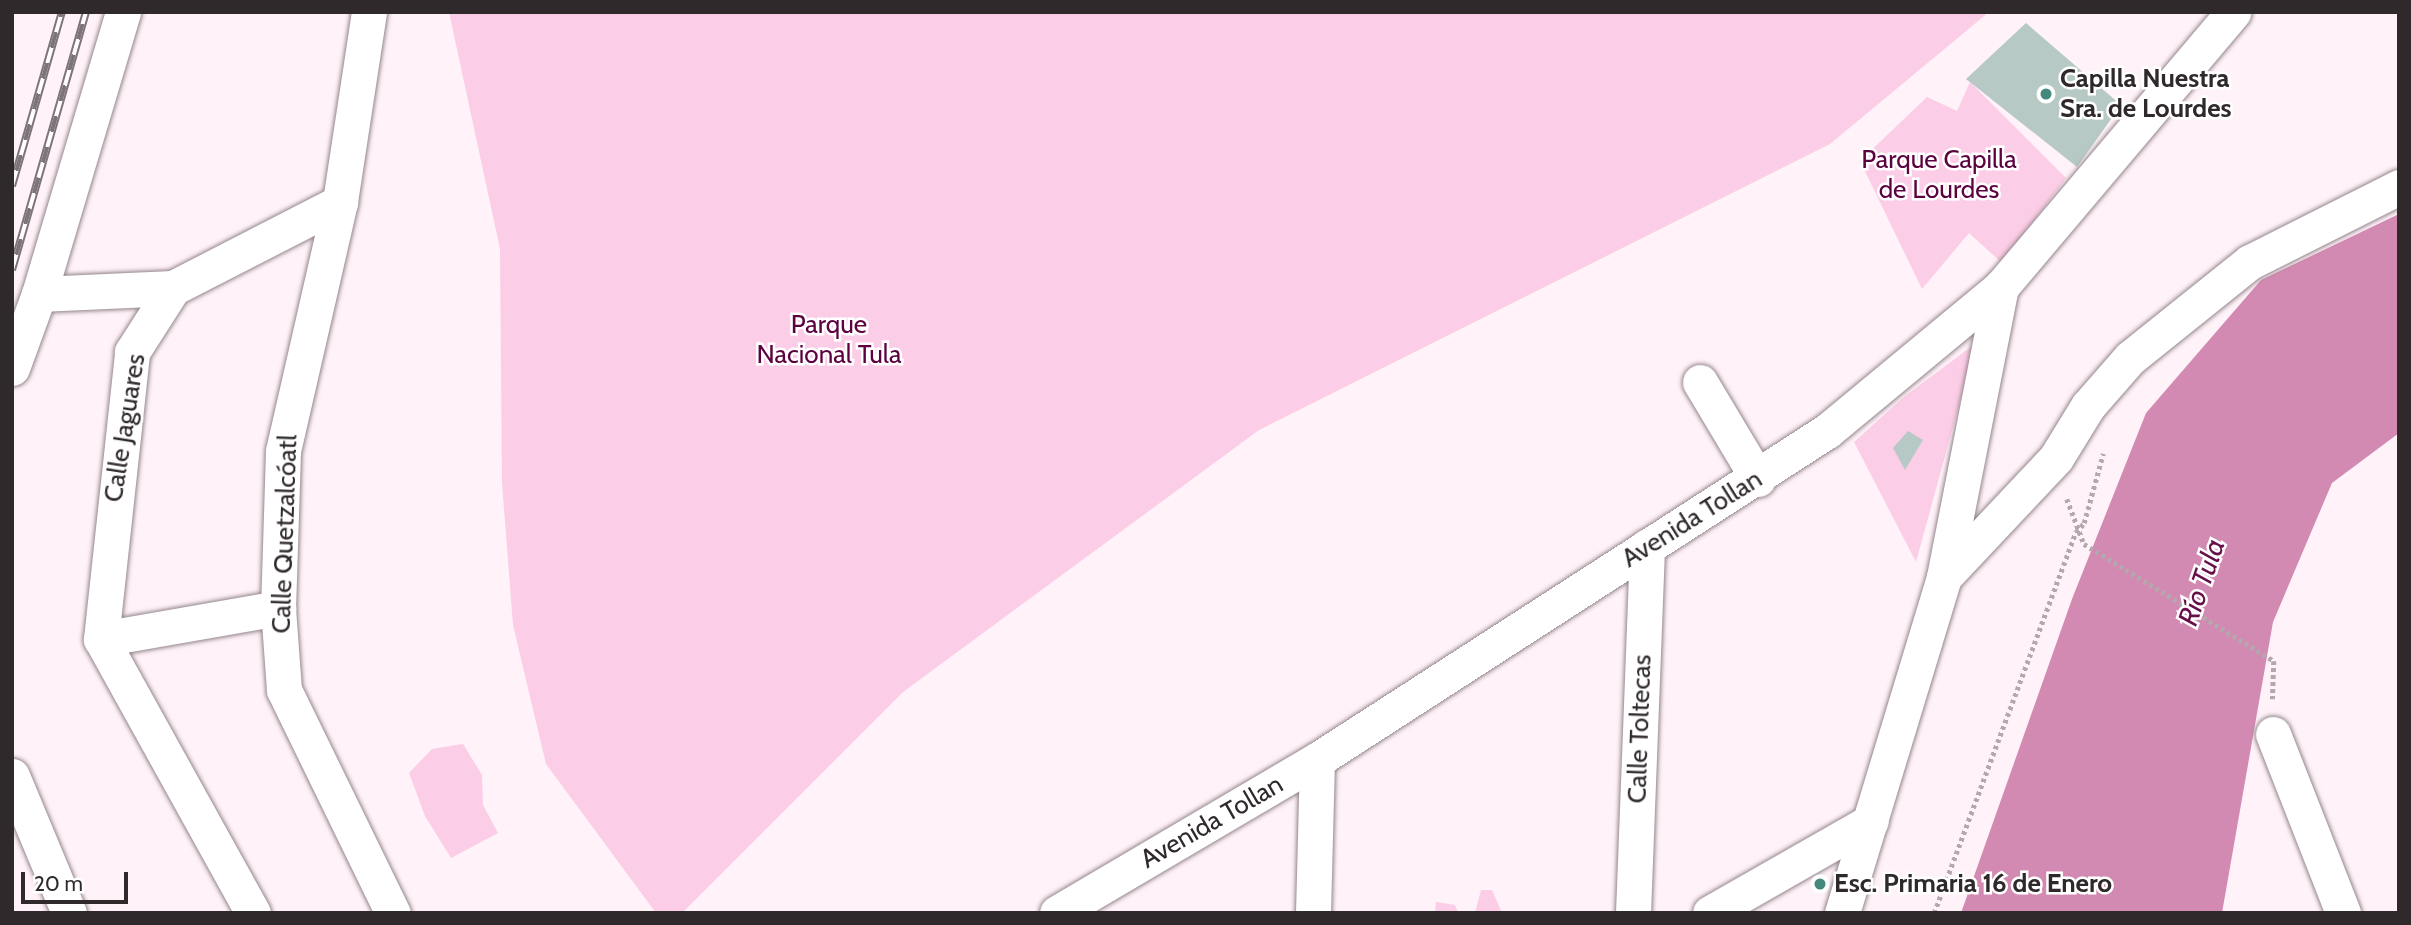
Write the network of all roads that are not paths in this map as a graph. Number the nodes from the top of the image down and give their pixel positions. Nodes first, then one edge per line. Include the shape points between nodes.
1 (122, 12) edge
2 (369, 12) edge
3 (2233, 12) edge
4 (2399, 187) edge
5 (340, 202) junction
6 (2001, 287) junction
7 (173, 288) junction
8 (39, 294) junction
9 (12, 368) edge
10 (1700, 382) dead end
11 (1758, 480) junction
12 (1647, 546) junction
13 (1944, 578) junction
14 (278, 608) junction
15 (100, 639) junction
16 (2273, 734) dead end
17 (1317, 761) junction
18 (12, 776) edge
19 (1871, 821) junction
20 (69, 913) edge
21 (253, 913) edge
22 (393, 913) edge
23 (1057, 913) edge
24 (1313, 913) edge
25 (1633, 913) edge
26 (1710, 913) edge
27 (1842, 913) edge
28 (2343, 913) edge

1 - 8 street
2 - 5 street, Calle Quetzalcóatl
3 - 6 street, Avenida Tollan
4 - 13 street via 2250,262 2130,358 2088,406 2056,458
5 - 7 street
5 - 14 street, Calle Quetzalcóatl via 283,451
6 - 11 street, Avenida Tollan via 1827,431
6 - 13 street
7 - 8 street
7 - 15 street, Calle Jaguares via 132,352
8 - 9 street
10 - 11 street
11 - 12 street, Avenida Tollan
12 - 17 street, Avenida Tollan
12 - 25 street, Calle Toltecas
13 - 19 street
14 - 15 street
14 - 22 street, Calle Quetzalcóatl via 284,690
15 - 21 street
16 - 28 street
17 - 23 street, Avenida Tollan
17 - 24 street
18 - 20 street
19 - 26 street
19 - 27 street

